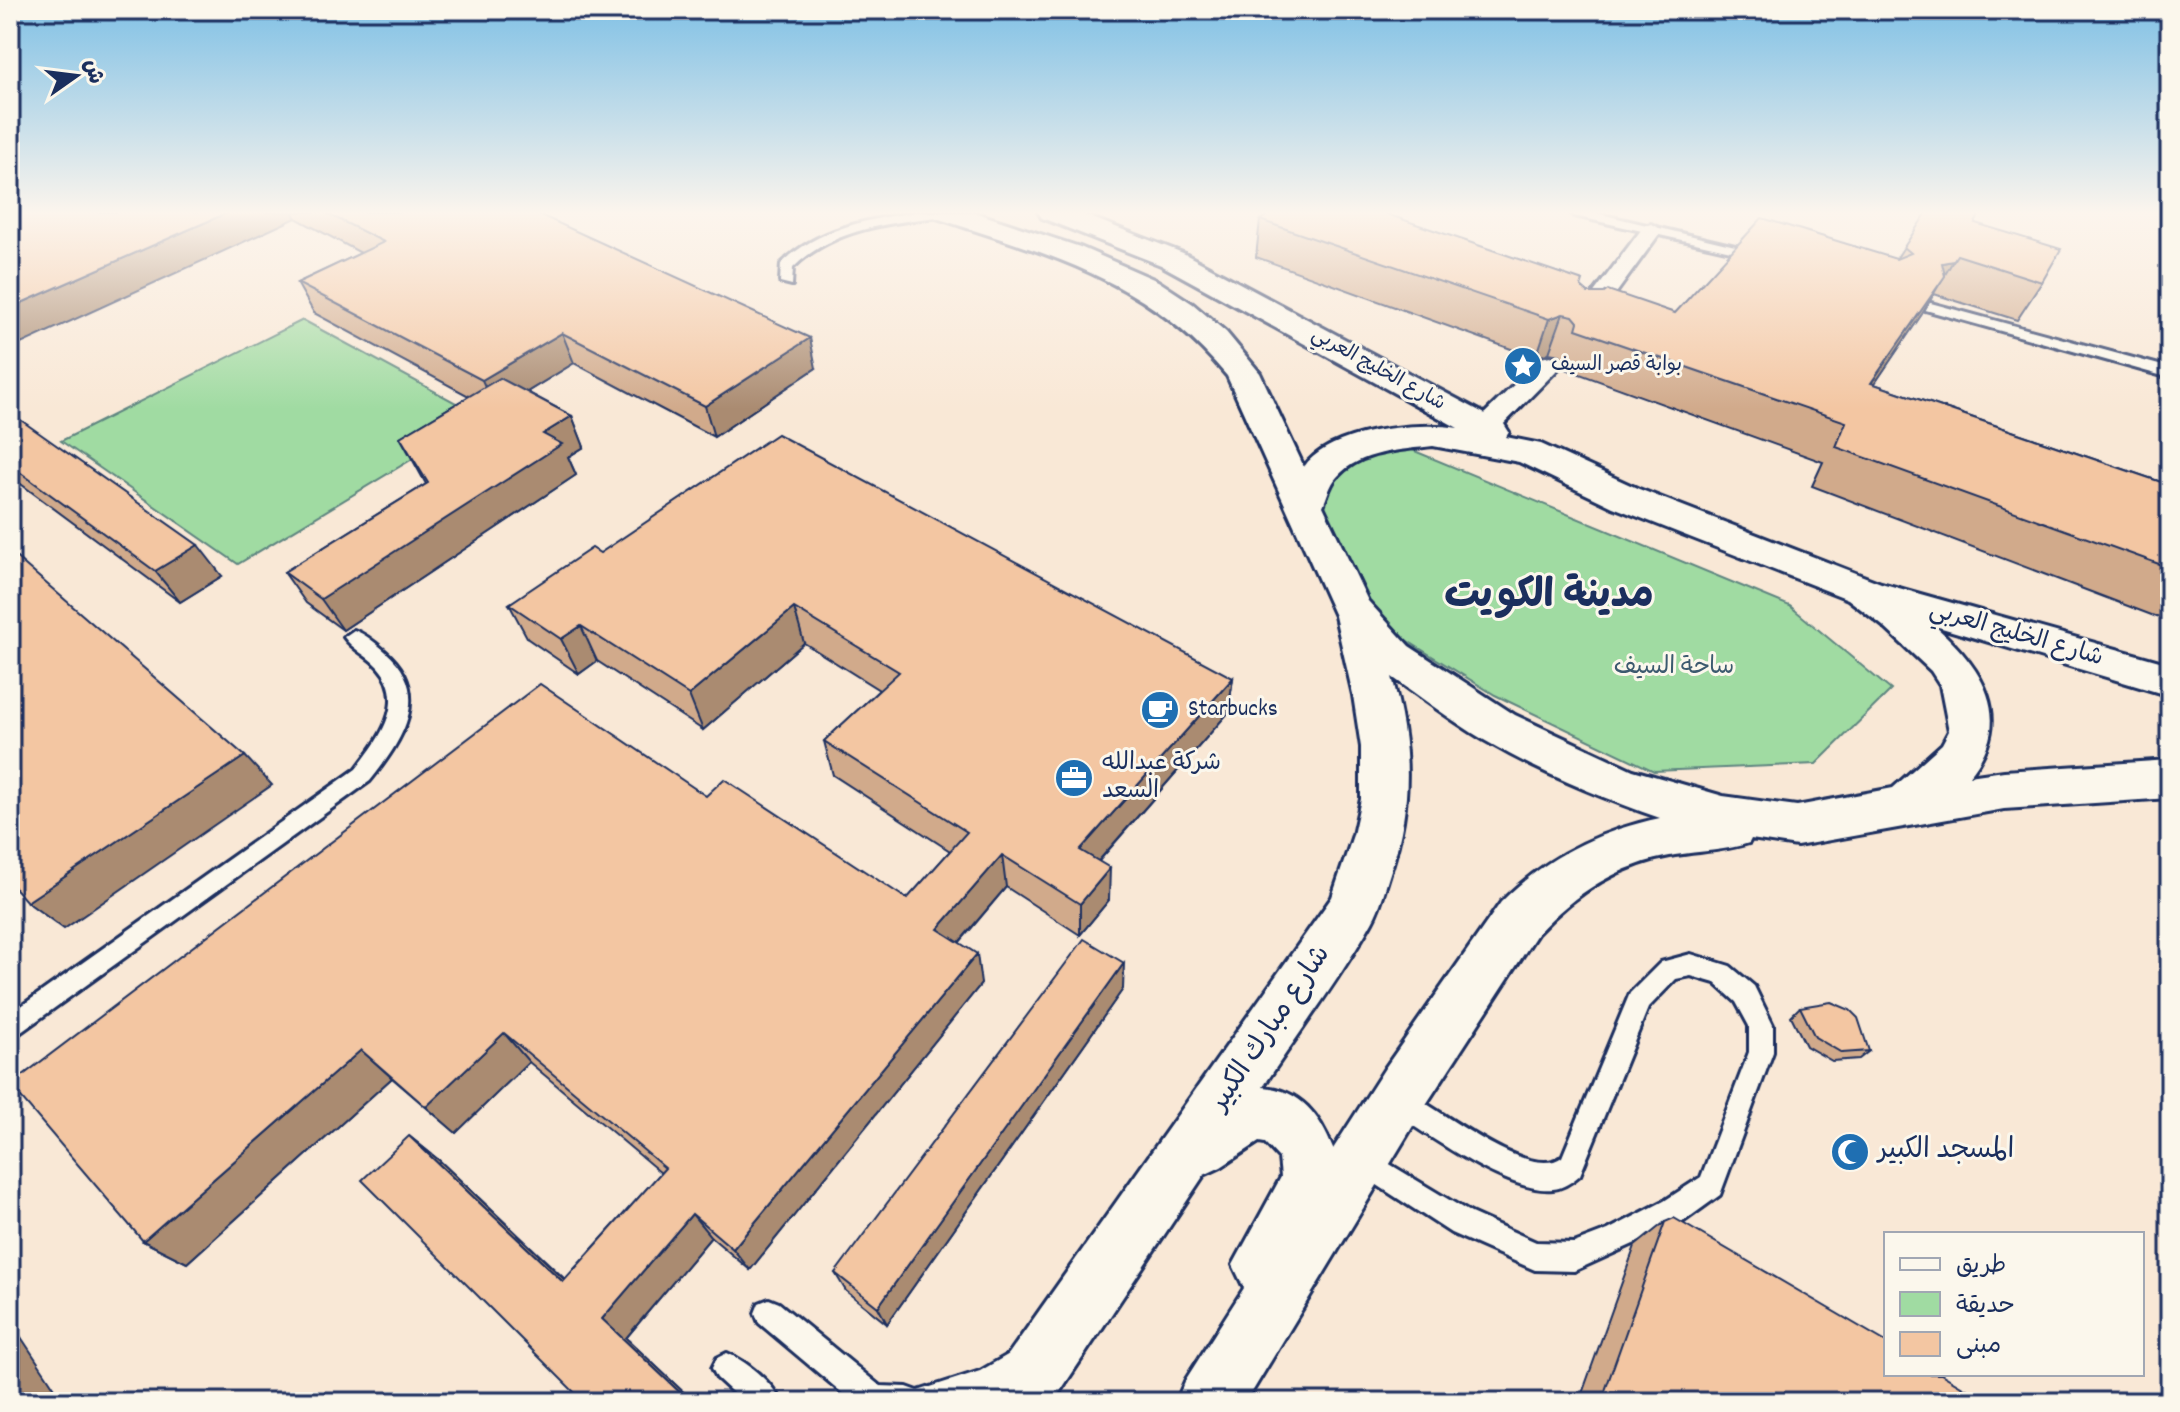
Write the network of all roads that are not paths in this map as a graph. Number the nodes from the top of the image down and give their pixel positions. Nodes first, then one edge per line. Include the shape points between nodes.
1 (787, 278) edge
2 (1133, 278) edge
3 (1207, 278) edge
4 (1616, 278) edge
5 (787, 282) dead end
6 (1927, 306) edge
7 (1582, 324) edge
8 (1550, 363) dead end
9 (2170, 373) edge
10 (1484, 429) junction
11 (1528, 452) junction
12 (1304, 505) junction
13 (1862, 589) junction
14 (1351, 609) junction
15 (354, 637) dead end
16 (2170, 680) edge
17 (2170, 779) edge
18 (1906, 805) junction
19 (1797, 826) junction
20 (10, 1028) edge
21 (1397, 1100) junction
22 (1361, 1160) junction
23 (1180, 1164) junction
24 (769, 1313) dead end
25 (1064, 1332) junction
26 (727, 1368) dead end
27 (766, 1402) edge
28 (907, 1402) edge
29 (928, 1402) edge
30 (1014, 1402) edge
31 (1203, 1402) edge
32 (1209, 1402) edge

1 - 5 lane
2 - 12 main road via 1193,317 1223,346 1243,373
3 - 10 main road, شارع الخليج العربي
4 - 7 street
6 - 9 lane
8 - 10 street
10 - 11 main road, شارع الخليج العربي
11 - 12 main road via 1433,435 1378,441 1321,470
11 - 13 main road via 1626,498
12 - 14 main road
13 - 16 main road, شارع الخليج العربي
13 - 18 main road via 1946,660 1961,682 1969,711 1971,731 1958,757
14 - 19 main road via 1394,657 1499,727 1551,754 1670,802
14 - 23 main road, شارع مبارك الكبير via 1379,707 1381,822 1354,907
15 - 20 lane via 391,668 402,701 394,736 363,775
17 - 18 main road via 2004,790
18 - 19 main road
19 - 21 main road via 1691,830 1638,842 1590,861 1539,893
21 - 22 main road
21 - 22 lane via 1501,1163 1527,1174 1556,1176 1571,1166 1639,1001 1669,970 1691,965 1722,974 1745,994 1761,1025 1761,1052 1711,1186 1674,1211 1574,1257 1535,1256 1505,1244 1461,1223
22 - 32 main road
23 - 25 main road, شارع مبارك الكبير
23 - 31 main road via 1235,1121 1262,1112 1287,1122 1304,1144 1310,1179 1241,1307
24 - 28 lane via 875,1401
25 - 29 lane via 987,1384
25 - 30 main road, شارع مبارك الكبير
26 - 27 lane

